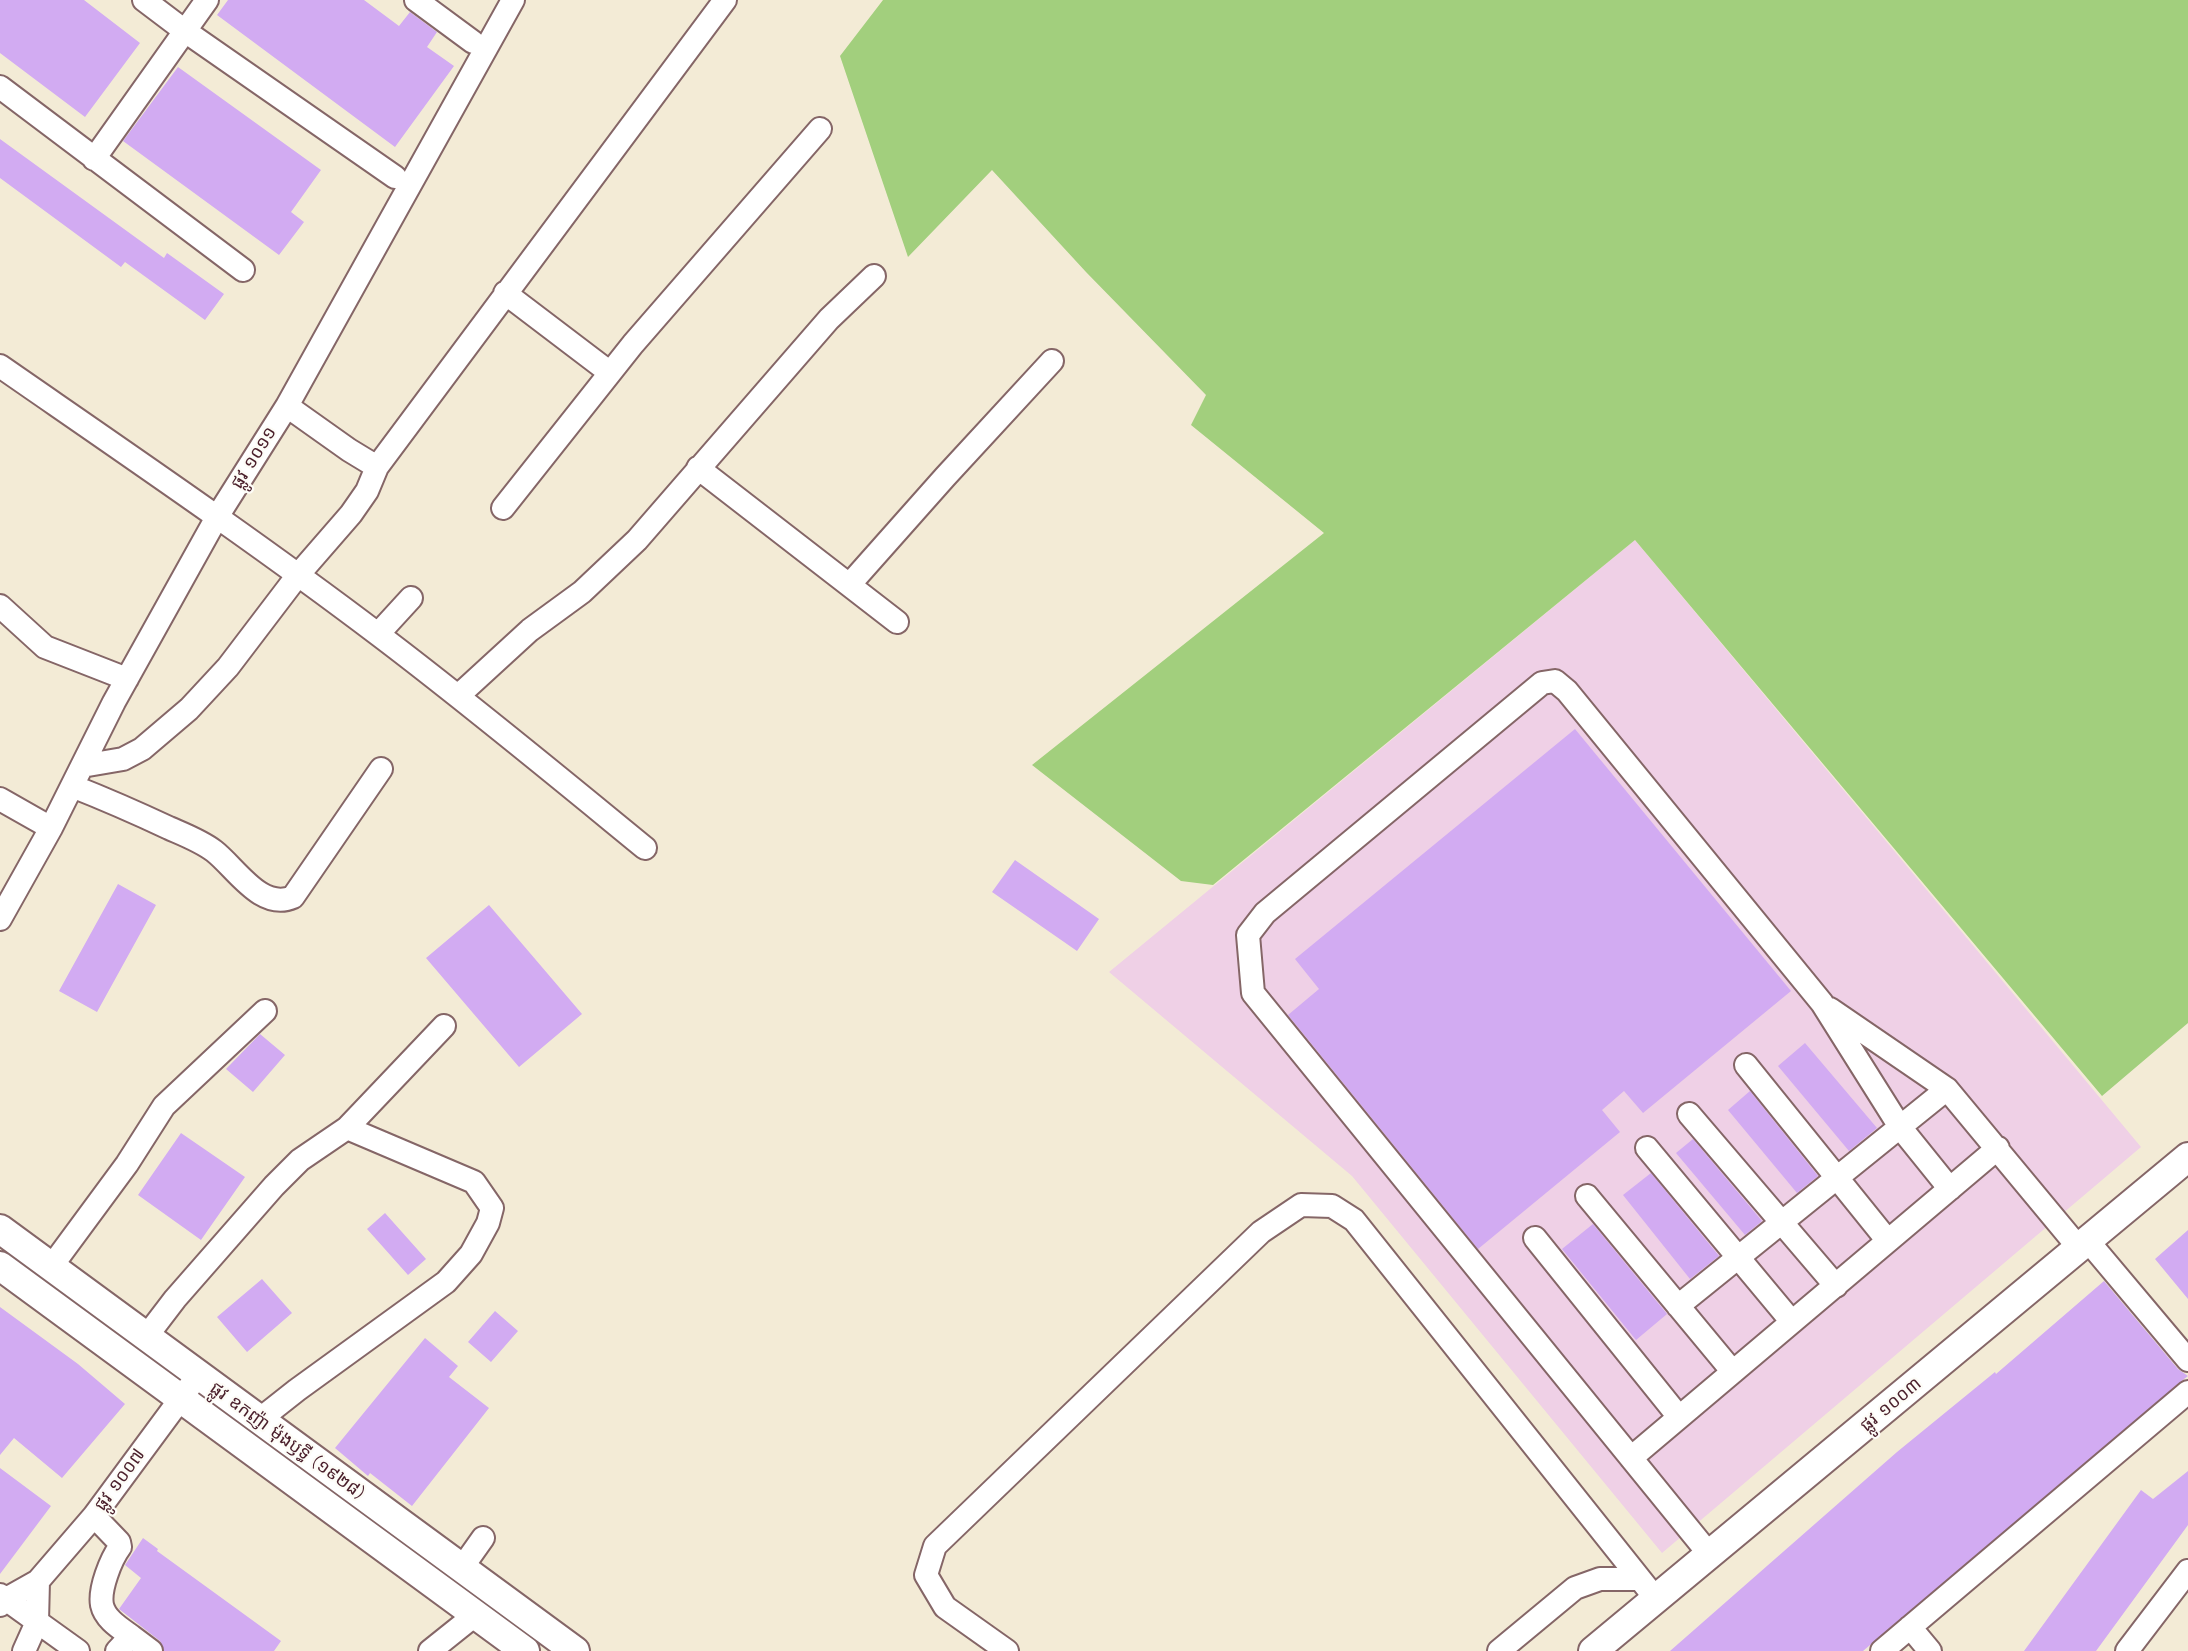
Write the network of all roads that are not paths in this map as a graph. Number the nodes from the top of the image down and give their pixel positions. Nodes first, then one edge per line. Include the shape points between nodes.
1 (144, 0) edge
2 (207, 0) edge
3 (416, 0) edge
4 (513, 0) edge
5 (725, 0) edge
6 (185, 31) junction
7 (473, 42) dead end
8 (0, 87) edge
9 (820, 129) dead end
10 (94, 159) junction
11 (395, 177) dead end
12 (243, 270) dead end
13 (874, 276) dead end
14 (505, 293) junction
15 (1052, 361) dead end
16 (0, 366) edge
17 (609, 372) junction
18 (287, 406) junction
19 (377, 467) junction
20 (698, 468) junction
21 (503, 508) dead end
22 (217, 517) junction
23 (298, 575) junction
24 (850, 584) junction
25 (411, 598) dead end
26 (0, 606) edge
27 (897, 622) dead end
28 (378, 634) junction
29 (126, 679) junction
30 (458, 696) junction
31 (82, 766) junction
32 (381, 769) dead end
33 (72, 786) junction
34 (0, 799) edge
35 (51, 828) junction
36 (645, 848) dead end
37 (0, 920) edge
38 (1822, 1003) junction
39 (265, 1011) dead end
40 (444, 1026) dead end
41 (1746, 1065) dead end
42 (1947, 1089) junction
43 (1689, 1114) dead end
44 (1900, 1127) junction
45 (347, 1128) junction
46 (1647, 1148) dead end
47 (1998, 1148) junction
48 (2188, 1157) edge
49 (1837, 1178) junction
50 (1950, 1190) junction
51 (1587, 1196) dead end
52 (1782, 1223) junction
53 (0, 1229) edge
54 (1535, 1238) dead end
55 (1888, 1241) junction
56 (2084, 1245) junction
57 (1738, 1258) junction
58 (0, 1266) edge
59 (51, 1267) junction
60 (1836, 1286) junction
61 (1678, 1306) junction
62 (1792, 1322) junction
63 (146, 1337) junction
64 (2188, 1360) edge
65 (1733, 1372) junction
66 (198, 1375) junction
67 (2188, 1392) edge
68 (180, 1398) junction
69 (1680, 1417) junction
70 (259, 1420) junction
71 (1631, 1458) junction
72 (94, 1516) junction
73 (483, 1538) dead end
74 (1710, 1555) junction
75 (461, 1569) junction
76 (2188, 1571) edge
77 (38, 1581) junction
78 (1647, 1589) junction
79 (2, 1599) edge
80 (475, 1616) junction
81 (37, 1622) junction
82 (1910, 1627) junction
83 (124, 1644) edge
84 (532, 1644) edge
85 (24, 1651) edge
86 (78, 1651) edge
87 (151, 1651) edge
88 (430, 1651) edge
89 (575, 1651) edge
90 (1007, 1651) edge
91 (1499, 1651) edge
92 (1593, 1651) edge
93 (1882, 1651) edge
94 (1930, 1651) edge
95 (2127, 1651) edge

1 - 6 street
2 - 6 street
3 - 7 street
4 - 18 street, ផ្លូវ ១០១១
5 - 14 street
6 - 10 street
6 - 11 street
8 - 10 street
9 - 17 street
10 - 12 street
13 - 20 street via 829,319
14 - 17 street
14 - 19 street
15 - 24 street
16 - 22 street
17 - 21 street
18 - 19 street
18 - 22 street, ផ្លូវ ១០១១
19 - 23 street via 367,491
20 - 24 street
20 - 30 street via 637,540 582,592 530,630
22 - 23 street
22 - 29 street, ផ្លូវ ១០១១
23 - 28 street
23 - 31 street via 228,667 189,709 133,754
24 - 27 street
25 - 28 street
26 - 29 street via 45,647
28 - 30 street
29 - 31 street, ផ្លូវ ១០១១
30 - 36 street
31 - 33 street, ផ្លូវ ១០១១
32 - 33 street via 292,897 276,900 260,894 214,851 194,839
33 - 35 street, ផ្លូវ ១០១១
34 - 35 street
35 - 37 street, ផ្លូវ ១០១១
38 - 42 street
38 - 44 street
38 - 71 street via 1555,681 1542,683 1311,874 1265,913 1248,935 1252,993
39 - 59 street via 164,1106 127,1164
40 - 45 street
41 - 49 street
42 - 44 street
42 - 47 street
43 - 52 street
44 - 49 street
44 - 50 street
45 - 63 street via 300,1160 175,1299
45 - 70 street via 474,1182 492,1208 488,1223 471,1254 446,1282
46 - 57 street
47 - 50 street
47 - 56 street
48 - 56 main road, ផ្លូវ ១០០៣
49 - 52 street
49 - 55 street
50 - 55 street
51 - 61 street
52 - 57 street
52 - 60 street
53 - 59 main road, ផ្លូវ ឧកញ៉ា ម៉ុងឫទ្ធី (១៩២៨)
54 - 69 street
55 - 60 street
56 - 64 street
56 - 74 main road, ផ្លូវ ១០០៣
57 - 61 street
57 - 62 street
58 - 68 main road, ផ្លូវ ឧកញ៉ា ម៉ុងឫទ្ធី (១៩២៨)
59 - 63 main road, ផ្លូវ ឧកញ៉ា ម៉ុងឫទ្ធី (១៩២៨)
60 - 62 street
61 - 65 street
62 - 65 street
63 - 66 main road, ផ្លូវ ឧកញ៉ា ម៉ុងឫទ្ធី (១៩២៨)
65 - 69 street
66 - 68 street, ផ្លូវ ១០០៧
66 - 70 main road, ផ្លូវ ឧកញ៉ា ម៉ុងឫទ្ធី (១៩២៨)
67 - 82 street
68 - 72 street, ផ្លូវ ១០០៧
68 - 80 main road, ផ្លូវ ឧកញ៉ា ម៉ុងឫទ្ធី (១៩២៨)
69 - 71 street
70 - 75 main road, ផ្លូវ ឧកញ៉ា ម៉ុងឫទ្ធី (១៩២៨)
71 - 74 street
72 - 77 street, ផ្លូវ ១០០៧
72 - 83 street via 119,1542 108,1568 102,1605
73 - 75 street
74 - 78 main road, ផ្លូវ ១០០៣
75 - 84 main road, ផ្លូវ ឧកញ៉ា ម៉ុងឫទ្ធី (១៩២៨)
76 - 95 street
77 - 79 street, ផ្លូវ ១០០៧
77 - 81 street
78 - 90 street via 1354,1220 1332,1206 1301,1205 1261,1232 935,1546 926,1575 945,1607
78 - 91 street via 1600,1579 1575,1588
78 - 92 main road, ផ្លូវ ១០០៣
79 - 81 street
80 - 84 main road, ផ្លូវ ឧកញ៉ា ម៉ុងឫទ្ធី (១៩២៨)
80 - 88 street
81 - 85 street
81 - 86 street
82 - 93 street
82 - 94 street
83 - 87 street
84 - 89 main road, ផ្លូវ ឧកញ៉ា ម៉ុងឫទ្ធី (១៩២៨)

